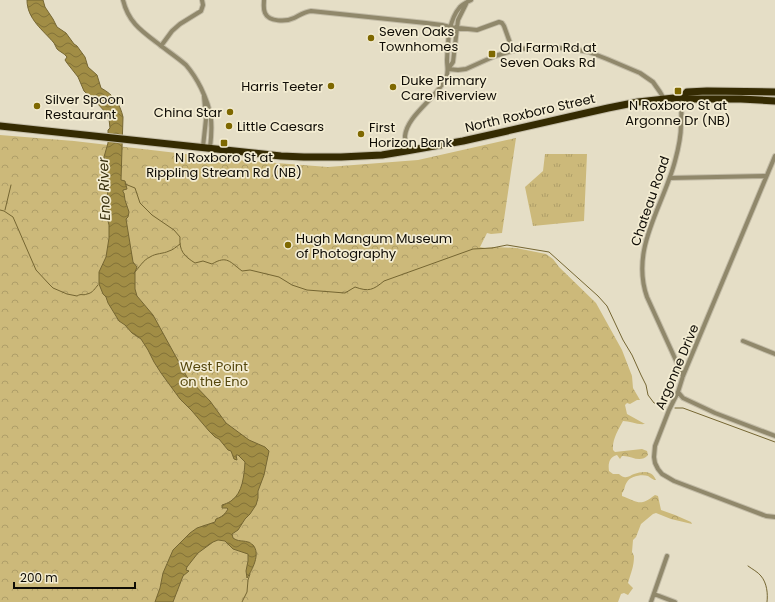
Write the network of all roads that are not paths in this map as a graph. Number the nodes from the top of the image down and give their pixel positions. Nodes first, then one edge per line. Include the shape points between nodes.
1 (123, 0) edge
2 (202, 0) edge
3 (264, 0) edge
4 (470, 0) edge
5 (466, 4) junction
6 (450, 27) junction
7 (457, 28) junction
8 (161, 46) junction
9 (513, 51) junction
10 (448, 69) junction
11 (204, 93) junction
12 (775, 93) edge
13 (682, 97) junction
14 (664, 99) junction
15 (741, 99) junction
16 (775, 101) edge
17 (0, 126) edge
18 (207, 147) junction
19 (406, 152) junction
20 (775, 156) edge
21 (766, 176) junction
22 (670, 178) junction
23 (743, 342) dead end
24 (775, 354) edge
25 (683, 376) junction
26 (678, 392) junction
27 (775, 436) edge
28 (775, 517) edge
29 (667, 556) dead end
30 (654, 594) junction
31 (651, 602) edge
32 (675, 602) edge

1 - 8 street via 128,16 134,24
2 - 8 street via 201,11 180,24
3 - 6 street via 265,13 274,20 288,20 311,11
4 - 5 street
5 - 6 street via 463,4 455,14
5 - 7 street
6 - 7 street
6 - 10 street
7 - 9 street via 477,30 497,22 502,23
7 - 10 street via 453,62
8 - 11 street via 186,66
9 - 10 street via 466,69
9 - 14 street via 554,47 589,52 647,77 656,85
10 - 19 street via 441,88 409,125 405,135
11 - 18 street
11 - 18 street via 211,119
12 - 13 highway, North Roxboro Street via 708,91 687,92
12 - 15 highway via 773,96 748,96
13 - 14 highway, North Roxboro Street
13 - 15 highway, North Roxboro Street
13 - 22 street, Chateau Road via 680,139
14 - 19 highway, North Roxboro Street via 608,108
15 - 16 highway, North Roxboro Street
17 - 18 highway, North Roxboro Street
18 - 19 highway, North Roxboro Street via 304,157
20 - 21 street, Argonne Drive
21 - 22 street
21 - 25 street, Argonne Drive
22 - 25 street, Chateau Road via 648,234 642,259 642,278 649,303
23 - 24 street
25 - 26 street, Argonne Drive
26 - 27 street via 683,398 715,413
26 - 28 street, Argonne Drive via 655,446 654,457 658,469 674,481 766,516
29 - 30 street
30 - 31 street
30 - 32 street

